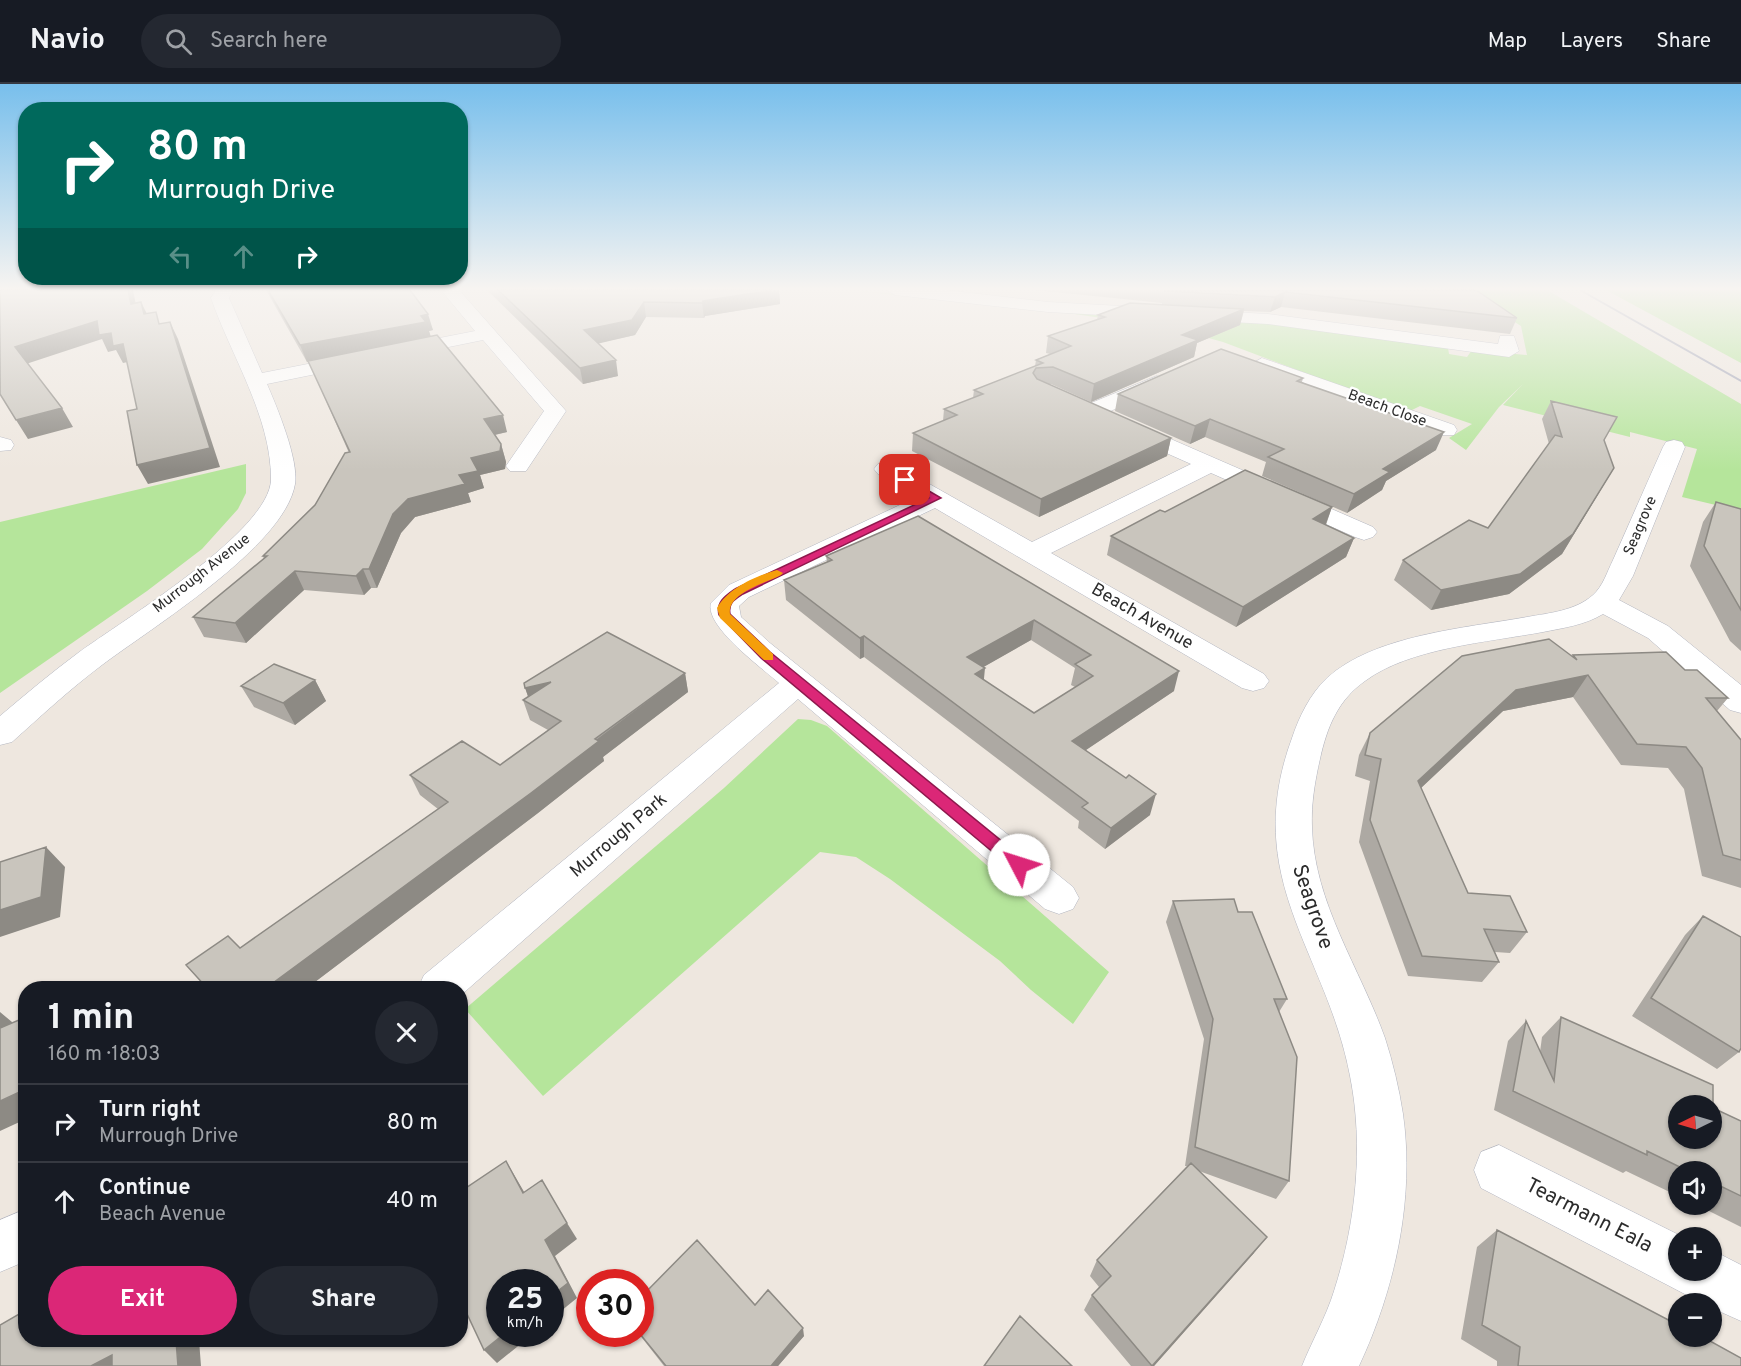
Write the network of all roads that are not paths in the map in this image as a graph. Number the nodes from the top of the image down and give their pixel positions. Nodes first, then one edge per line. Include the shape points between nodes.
1 (241, 350) edge
2 (407, 350) edge
3 (500, 350) edge
4 (1478, 350) edge
5 (1509, 350) edge
6 (1245, 357) edge
7 (1177, 373) edge
8 (256, 380) junction
9 (1446, 430) edge
10 (1674, 447) dead end
11 (1210, 464) junction
12 (518, 466) dead end
13 (886, 469) dead end
14 (936, 498) junction
15 (1364, 532) dead end
16 (1031, 553) junction
17 (1602, 602) junction
18 (1253, 681) dead end
19 (798, 682) junction
20 (1741, 702) edge
21 (0, 735) edge
22 (1059, 898) dead end
23 (447, 981) edge
24 (1499, 1170) dead end
25 (18, 1238) edge
26 (0, 1246) edge
27 (1668, 1257) edge
28 (1716, 1281) edge
29 (1741, 1294) edge
30 (1330, 1366) edge

1 - 8 street, Murrough Avenue
2 - 8 street
3 - 12 street via 555,411
4 - 5 street
6 - 9 street, Beach Close
7 - 11 street via 1081,406
8 - 21 street, Murrough Avenue via 278,447 283,483 278,499 258,530 195,583 90,659
10 - 17 street, Seagrove via 1639,533 1613,588
11 - 15 street
11 - 16 street
13 - 14 street, Beach Avenue
14 - 16 street, Beach Avenue
14 - 19 street via 728,599 723,608 725,615
16 - 18 street, Beach Avenue
17 - 20 street via 1658,632
17 - 30 street, Seagrove via 1562,620 1415,650 1368,664 1337,686 1319,712 1307,745 1294,799 1292,841 1296,868 1362,1038 1373,1073 1381,1138 1368,1264 1350,1326
19 - 22 street
19 - 23 street, Murrough Park
24 - 27 street, Tearmann Eala
25 - 26 street
28 - 29 street

